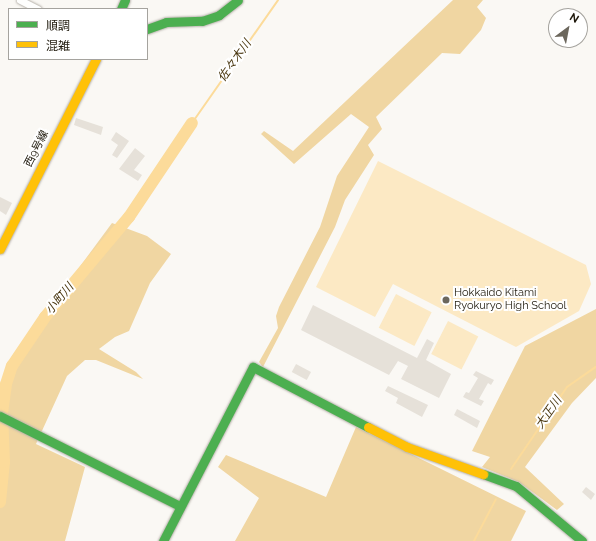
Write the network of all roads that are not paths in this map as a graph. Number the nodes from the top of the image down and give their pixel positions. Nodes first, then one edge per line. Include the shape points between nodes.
1 (20, 0) edge
2 (238, 0) edge
3 (36, 8) edge
4 (148, 29) edge
5 (95, 60) edge
6 (0, 250) edge
7 (0, 416) edge
8 (180, 506) junction
9 (163, 541) edge
10 (582, 541) edge

1 - 3 street
2 - 4 street via 223,13 202,21 166,22
5 - 6 street, 西9号線
7 - 8 street
8 - 9 street
8 - 10 street via 253,367 407,447 516,486

